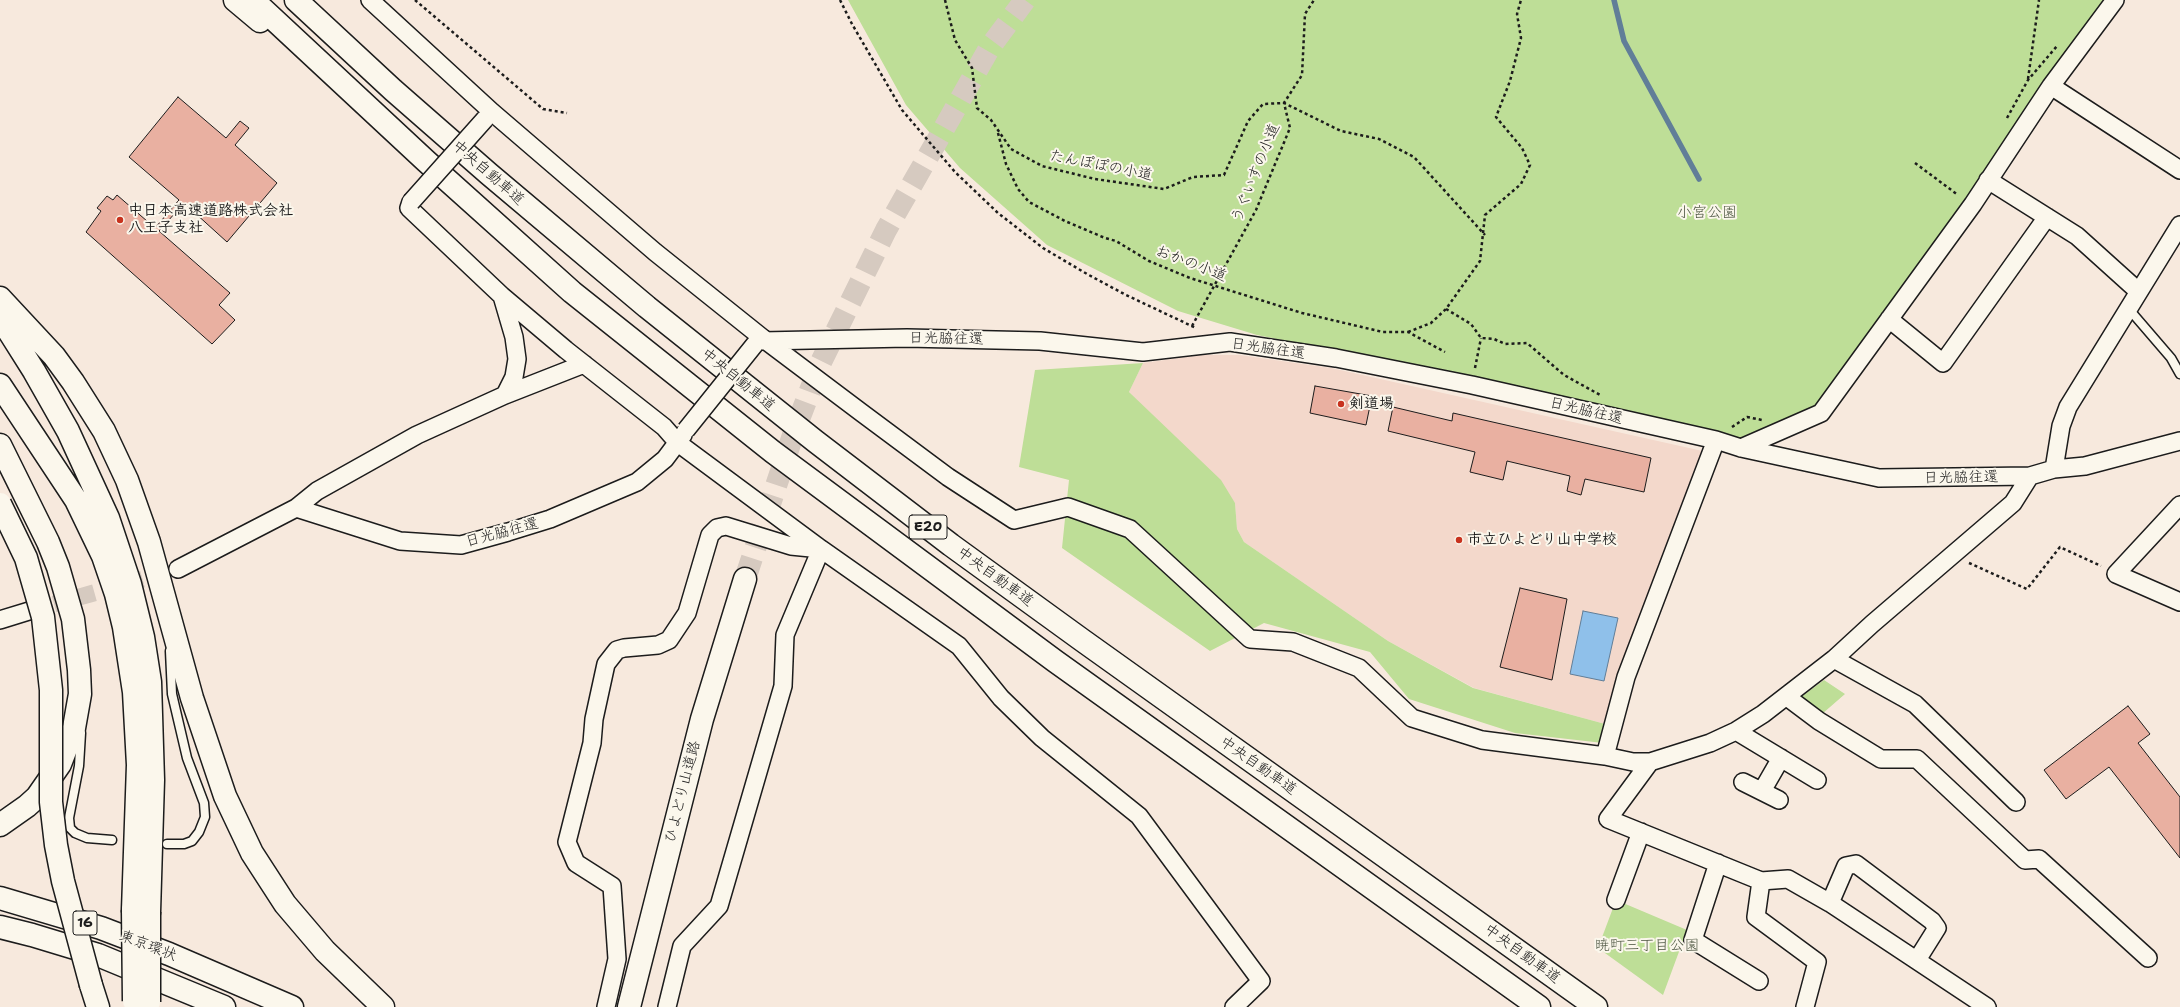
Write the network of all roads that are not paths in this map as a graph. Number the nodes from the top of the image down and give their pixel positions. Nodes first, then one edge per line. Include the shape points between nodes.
1 (235, 0) edge
2 (253, 0) edge
3 (296, 0) edge
4 (370, 0) edge
5 (2115, 0) edge
6 (2051, 86) junction
7 (489, 115) junction
8 (426, 161) junction
9 (2180, 170) edge
10 (1988, 180) junction
11 (2047, 217) junction
12 (2180, 225) edge
13 (2138, 291) junction
14 (502, 296) junction
15 (0, 298) edge
16 (2128, 308) junction
17 (0, 317) edge
18 (1889, 319) junction
19 (760, 342) junction
20 (584, 364) junction
21 (2180, 374) edge
22 (0, 385) edge
23 (505, 395) junction
24 (682, 437) junction
25 (1716, 440) junction
26 (2180, 441) edge
27 (0, 445) edge
28 (1741, 448) junction
29 (0, 461) edge
30 (2054, 469) junction
31 (2030, 476) junction
32 (24, 494) junction
33 (0, 504) edge
34 (2180, 505) edge
35 (296, 508) junction
36 (821, 549) junction
37 (178, 569) tunnel mouth
38 (746, 579) tunnel mouth
39 (2180, 602) edge
40 (167, 606) junction
41 (29, 611) tunnel mouth
42 (0, 620) edge
43 (1834, 659) junction
44 (80, 694) junction
45 (1787, 697) junction
46 (1736, 731) junction
47 (1605, 756) junction
48 (1781, 758) junction
49 (1650, 762) junction
50 (1817, 780) dead end
51 (1743, 782) dead end
52 (1762, 791) junction
53 (1779, 800) dead end
54 (2016, 802) dead end
55 (0, 825) edge
56 (1641, 832) junction
57 (112, 840) dead end
58 (166, 844) dead end
59 (1718, 863) junction
60 (1761, 881) junction
61 (0, 898) edge
62 (1616, 900) dead end
63 (1830, 903) junction
64 (141, 911) junction
65 (0, 927) edge
66 (2148, 958) dead end
67 (1917, 960) junction
68 (1760, 981) dead end
69 (141, 1004) edge
70 (98, 1007) edge
71 (224, 1007) edge
72 (292, 1007) edge
73 (383, 1007) edge
74 (606, 1007) edge
75 (629, 1007) edge
76 (667, 1007) edge
77 (1234, 1007) edge
78 (1539, 1007) edge
79 (1596, 1007) edge
80 (1805, 1007) edge
81 (1987, 1007) edge

1 - 8 main road
2 - 8 main road, 中央自動車道 / E20
3 - 79 main road, 中央自動車道 / E20 via 392,90 489,174 648,308 815,441 1076,636
4 - 7 street
5 - 6 street
6 - 9 street
6 - 10 street
7 - 14 street, bridge via 411,202 409,208
7 - 19 street
8 - 78 main road, 中央自動車道 / E20 via 572,292 779,457 1055,661
10 - 11 street
10 - 18 street
11 - 13 street via 2077,236
11 - 18 street via 1943,363
12 - 13 street
13 - 16 street
14 - 20 street
14 - 23 street via 514,337 517,359 514,377
15 - 40 main road via 54,356 104,431 127,480 149,542
16 - 21 lane via 2171,358
16 - 30 street via 2068,407 2061,426
17 - 64 main road via 68,431 108,518 130,584 143,637 150,682 153,787
18 - 28 street via 1821,413
19 - 24 street, 日光脇往還, bridge
19 - 25 street, 日光脇往還 via 908,338 1040,341 1143,352 1230,342 1336,358 1472,385
19 - 47 street via 948,477 1014,520 1068,507 1130,529 1250,639 1293,642 1358,668 1412,718 1447,730 1482,740
20 - 23 street
20 - 24 street via 664,427
22 - 64 main road via 76,500 116,594 134,692
23 - 35 street via 417,435 317,491
24 - 35 street, 日光脇往還 via 650,473 622,490 550,520 461,545 400,541
24 - 36 street
25 - 28 street, 日光脇往還
25 - 47 street via 1626,677
26 - 30 street, 日光脇往還 via 2085,466
27 - 32 main road
28 - 31 street, 日光脇往還 via 1879,478
29 - 32 main road
30 - 31 street, 日光脇往還
31 - 43 street via 2013,504
32 - 44 main road via 51,548 73,618
33 - 70 main road, bridge via 26,558 43,617 51,690 51,802 56,845 63,881
34 - 39 street via 2116,574
35 - 37 street
36 - 74 street via 791,546 726,526 717,528 710,536 687,613 669,640 658,645 617,650 606,664 594,719 592,743 567,842 576,863 612,886 617,959
36 - 76 street via 785,635 782,686 719,906 682,946
36 - 77 street via 959,646 1001,698 1042,738 1139,816 1261,981
38 - 75 main road, ひよどり山道路 via 702,719
40 - 58 lane via 172,694 187,758 204,803 206,817 192,841 184,844
40 - 73 main road via 192,698 220,781 252,853 285,904 315,939
41 - 42 street
43 - 45 street
43 - 54 street via 1915,704
44 - 55 main road via 74,728 60,764 37,796
44 - 57 lane via 79,766 69,818 70,828 75,834 87,838
45 - 46 street
45 - 66 street via 1881,759 1917,759 2025,860 2039,859
46 - 48 street
46 - 49 street via 1710,743
47 - 49 street via 1633,762
48 - 50 street
48 - 52 street
49 - 56 street via 1608,819
51 - 52 street
52 - 53 street
56 - 59 street
56 - 62 street
59 - 60 street
59 - 68 street via 1693,940
60 - 63 street via 1788,879
60 - 80 street via 1756,917 1817,962
61 - 72 main road, 東京環状 / 16 via 101,928
63 - 67 street
63 - 67 street via 1846,866 1856,864 1932,921 1937,928
64 - 69 main road, bridge
65 - 71 main road, 東京環状 / 16 via 98,955
67 - 81 street

